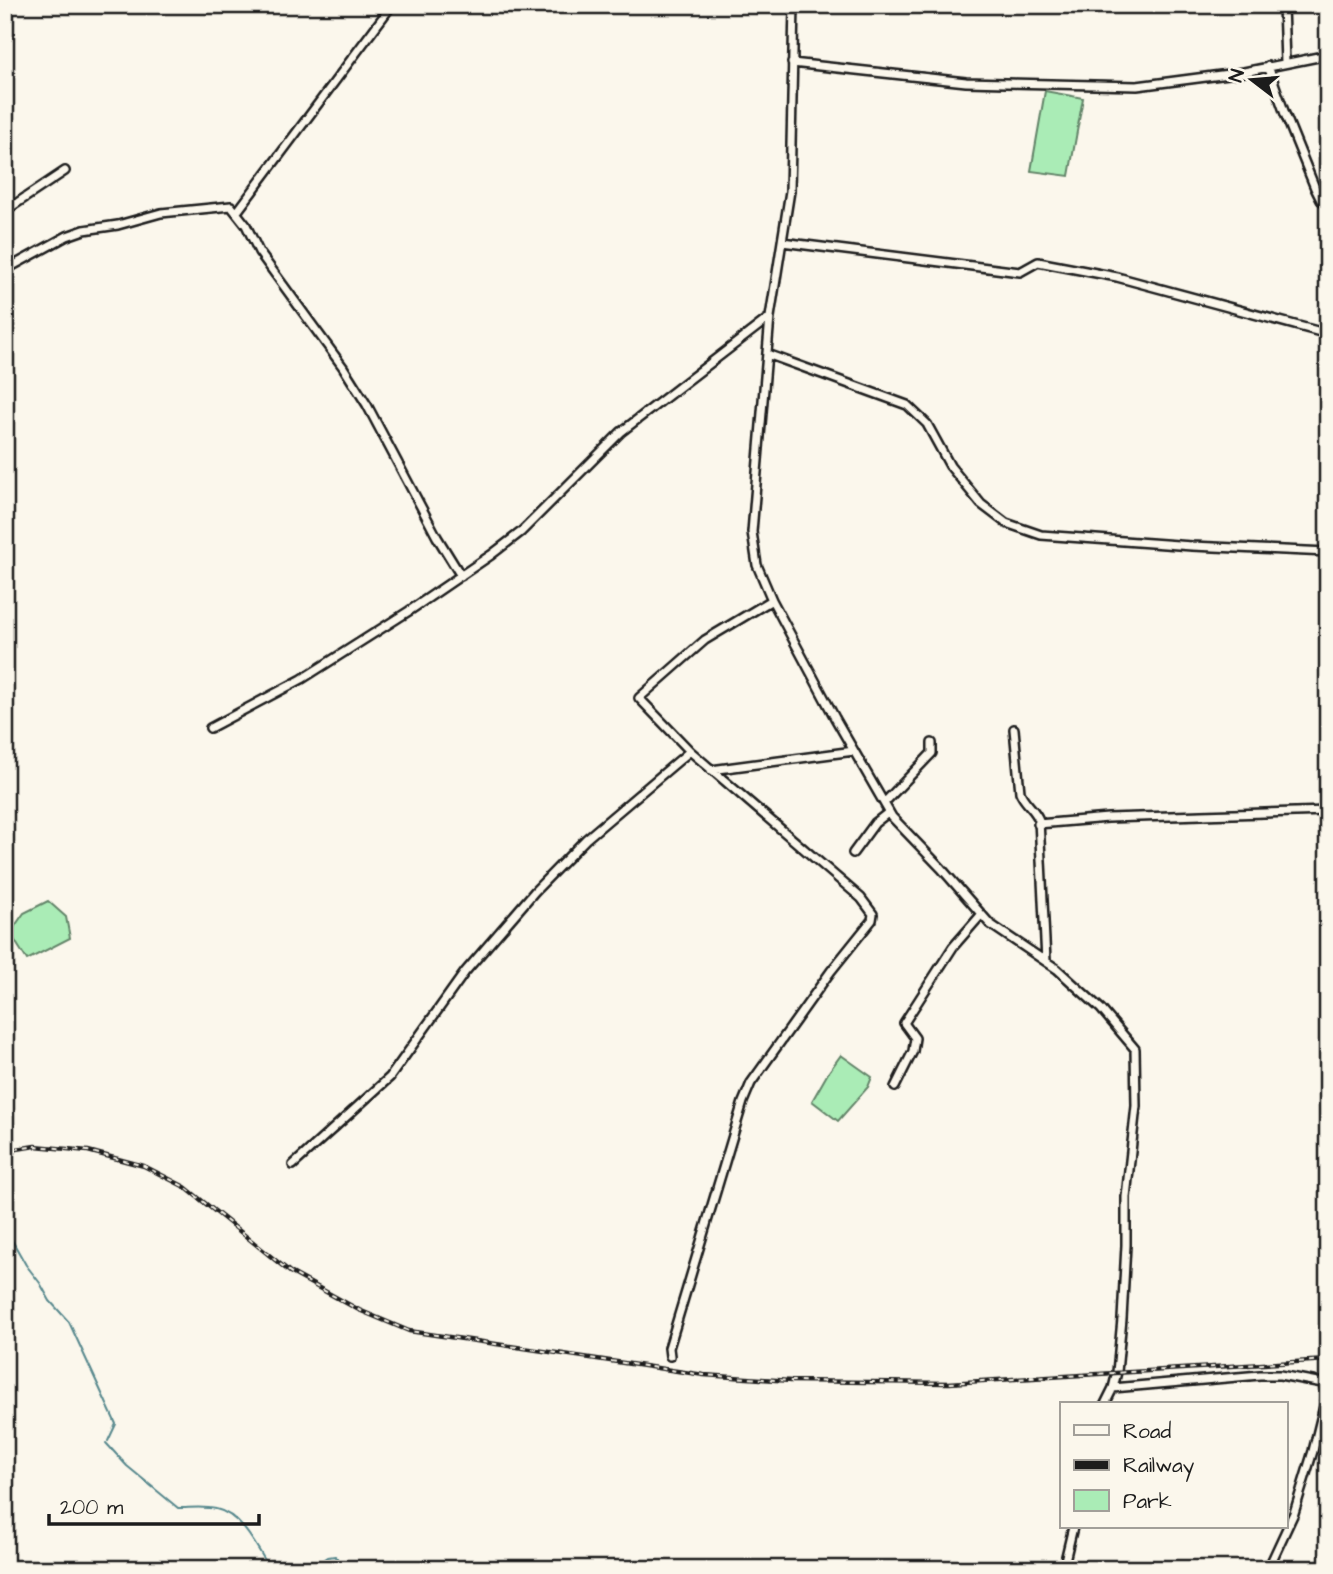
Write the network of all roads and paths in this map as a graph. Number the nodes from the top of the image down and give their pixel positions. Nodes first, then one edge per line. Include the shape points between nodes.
1 (392, 5) edge
2 (794, 5) edge
3 (1283, 5) edge
4 (1328, 55) edge
5 (1285, 62) junction
6 (792, 63) junction
7 (1268, 66) junction
8 (65, 171) dead end
9 (1328, 205) edge
10 (5, 211) edge
11 (237, 212) junction
12 (782, 242) junction
13 (5, 270) edge
14 (770, 317) junction
15 (1328, 334) edge
16 (767, 355) junction
17 (1328, 552) edge
18 (461, 576) junction
19 (772, 600) junction
20 (210, 728) dead end
21 (1014, 729) dead end
22 (932, 743) dead end
23 (690, 751) junction
24 (854, 751) junction
25 (711, 770) junction
26 (884, 803) junction
27 (1328, 811) edge
28 (889, 812) junction
29 (1038, 824) junction
30 (853, 853) dead end
31 (981, 915) junction
32 (1046, 961) junction
33 (895, 1087) dead end
34 (293, 1165) dead end
35 (670, 1356) dead end
36 (1328, 1384) edge
37 (1112, 1388) junction
38 (1328, 1390) edge
39 (1106, 1402) edge
40 (1288, 1526) edge
41 (1073, 1528) edge
42 (1287, 1528) edge
43 (1063, 1569) edge
44 (1268, 1569) edge

1 - 11 street
2 - 6 street
3 - 5 street
4 - 5 street
5 - 7 street
6 - 7 street via 966,82 1137,86
6 - 12 street via 790,191
7 - 9 street via 1315,188
8 - 10 street
11 - 13 street via 227,205 84,230
11 - 18 street via 266,262 367,405
12 - 14 street
12 - 15 street via 1020,272 1038,262 1117,277
14 - 16 street
14 - 18 street via 621,432 521,532
16 - 17 street via 907,405 927,424 950,466 981,504 1006,523 1041,535
16 - 19 street via 752,532 757,565
18 - 20 street via 302,679
19 - 23 street via 705,640 639,698
19 - 24 street
21 - 29 street via 1020,792
22 - 26 street via 932,753
23 - 25 street
23 - 34 street via 586,839 535,891 465,972 390,1077
24 - 25 street
24 - 26 street
25 - 35 street via 861,898 873,914 869,926 751,1083
26 - 28 street
27 - 29 street
28 - 30 street
28 - 31 street
29 - 32 street
31 - 32 street
31 - 33 street via 953,947 904,1023 915,1038
32 - 37 street via 1101,1009 1136,1054 1122,1307
36 - 37 street via 1260,1375
37 - 39 street
38 - 40 street
41 - 43 street
42 - 44 street

